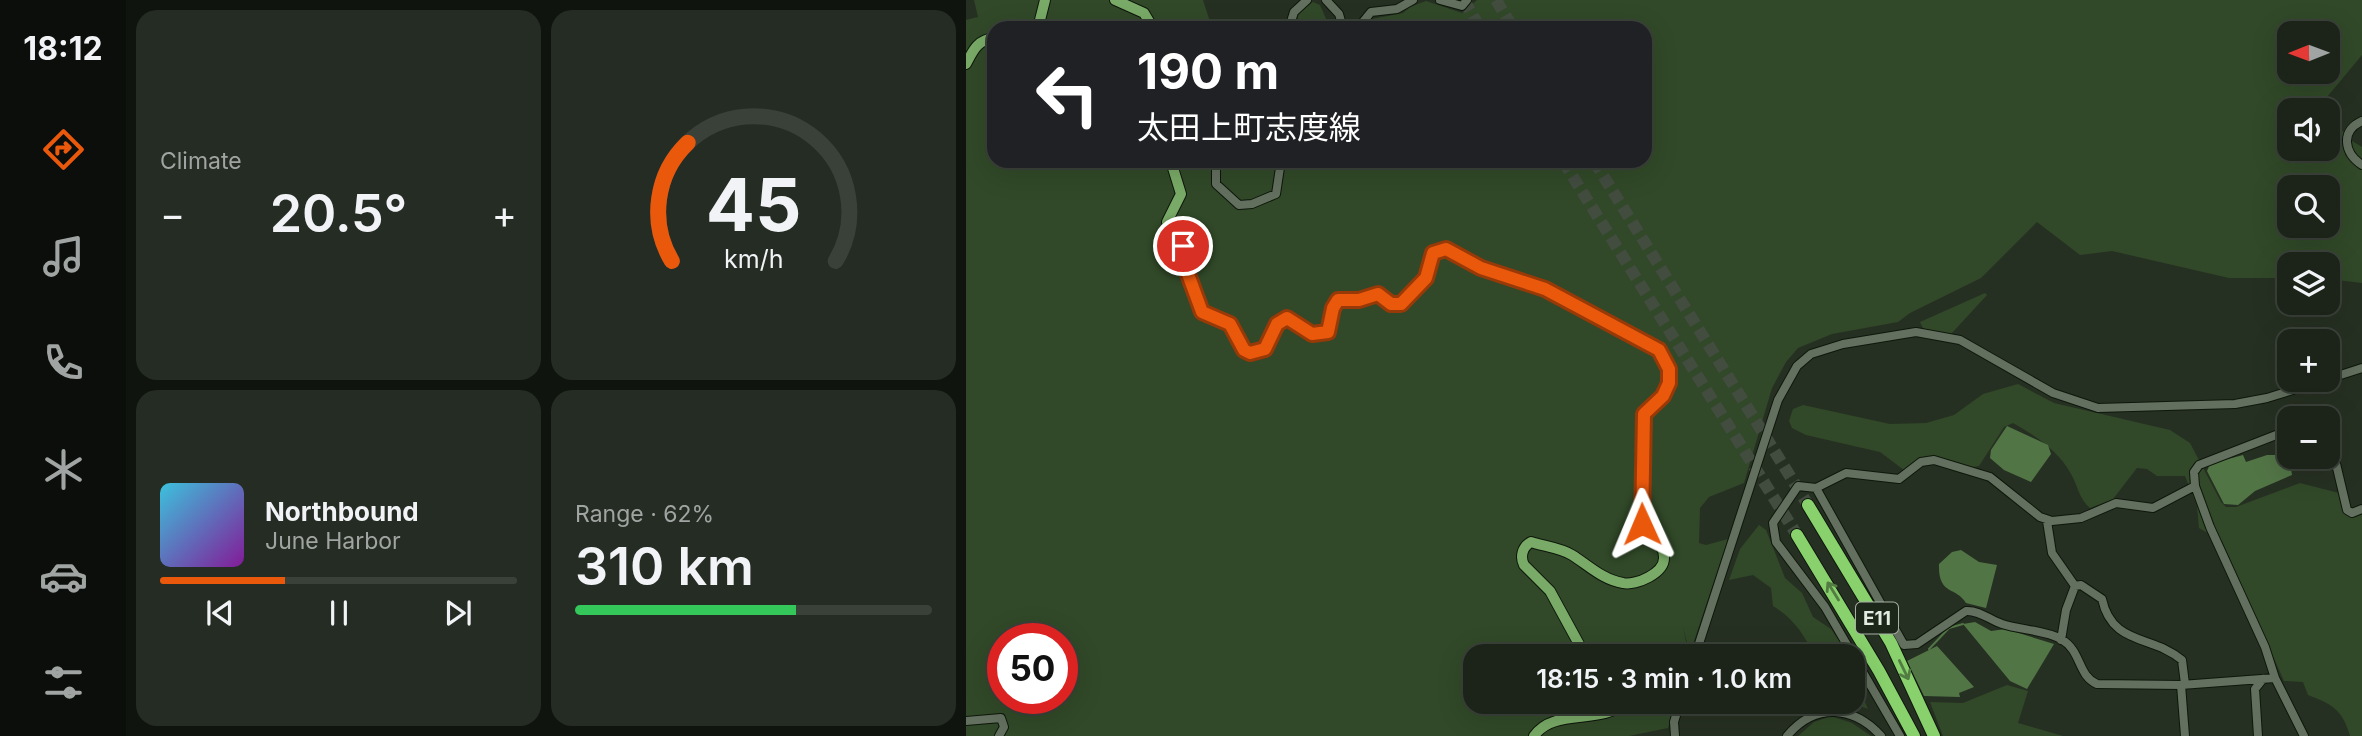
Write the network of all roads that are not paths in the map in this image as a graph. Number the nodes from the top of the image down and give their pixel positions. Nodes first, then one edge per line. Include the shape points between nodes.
1 (1045, 0) edge
2 (1115, 0) edge
3 (1305, 0) edge
4 (1326, 0) edge
5 (1412, 0) edge
6 (1440, 0) edge
7 (1467, 0) edge
8 (1040, 21) edge
9 (1149, 21) edge
10 (1291, 21) edge
11 (1341, 21) edge
12 (1364, 21) edge
13 (987, 40) edge
14 (966, 64) edge
15 (2362, 121) edge
16 (2362, 165) edge
17 (1173, 168) edge
18 (1216, 168) edge
19 (1280, 168) edge
20 (2362, 368) edge
21 (2340, 375) edge
22 (2286, 392) edge
23 (2277, 435) edge
24 (2337, 469) edge
25 (2195, 486) junction
26 (1815, 488) junction
27 (1808, 505) tunnel mouth
28 (2362, 509) edge
29 (2047, 521) junction
30 (1797, 535) tunnel mouth
31 (2075, 586) junction
32 (2061, 639) junction
33 (1579, 644) edge
34 (1699, 644) edge
35 (2275, 678) junction
36 (2263, 679) junction
37 (2183, 685) junction
38 (1600, 714) edge
39 (1676, 714) edge
40 (966, 721) edge
41 (999, 736) edge
42 (1534, 736) edge
43 (1675, 736) edge
44 (1787, 736) edge
45 (1881, 736) edge
46 (1900, 736) edge
47 (1914, 736) edge
48 (1934, 736) edge
49 (2185, 736) edge
50 (2258, 736) edge
51 (2304, 736) edge

1 - 8 main road
2 - 9 main road via 1144,13
3 - 10 street
4 - 11 street
5 - 12 street via 1397,9 1371,12
6 - 7 street via 1462,6
13 - 14 main road via 975,47
15 - 16 street via 2351,128 2346,141 2350,154
17 - 33 main road via 1181,194 1167,222 1183,246 1198,306 1230,324 1250,353 1265,349 1277,324 1287,318 1312,334 1328,332 1338,300 1378,294 1391,304 1401,304 1426,278 1433,253 1446,249 1481,268 1545,289 1659,350 1669,369 1669,383 1644,414 1640,510 1645,530 1662,549 1661,567 1638,582 1625,584 1571,554 1531,542 1523,550 1524,565 1550,591
18 - 19 street via 1216,184 1239,205 1276,194
20 - 21 street
22 - 34 street via 2235,404 2098,408 2053,393 1977,347 1941,334 1903,333 1811,354 1792,373 1778,400
23 - 25 street via 2199,465 2194,472
24 - 28 street via 2347,510
25 - 29 street via 2152,508 2116,503 2081,517
25 - 35 street
26 - 29 street via 1846,474 1899,479 1921,462 1934,460 1990,477
26 - 32 street via 1904,645 1917,644 1966,611
26 - 46 street via 1798,486 1794,490 1773,523 1776,542 1825,607
27 -> 48 highway, E11 via 1891,643
29 - 31 street via 2052,553
47 -> 30 highway, E11
31 - 32 street
31 - 37 street via 2081,585 2102,599 2105,615 2116,628 2182,660
32 - 37 street via 2081,660 2086,680
35 - 36 street
35 - 51 street
36 - 37 street
36 - 50 street via 2255,689
37 - 49 street
38 - 42 main road via 1556,721
39 - 43 street
40 - 41 street via 1001,719 1004,727
44 - 45 street via 1807,719 1830,712 1859,716

